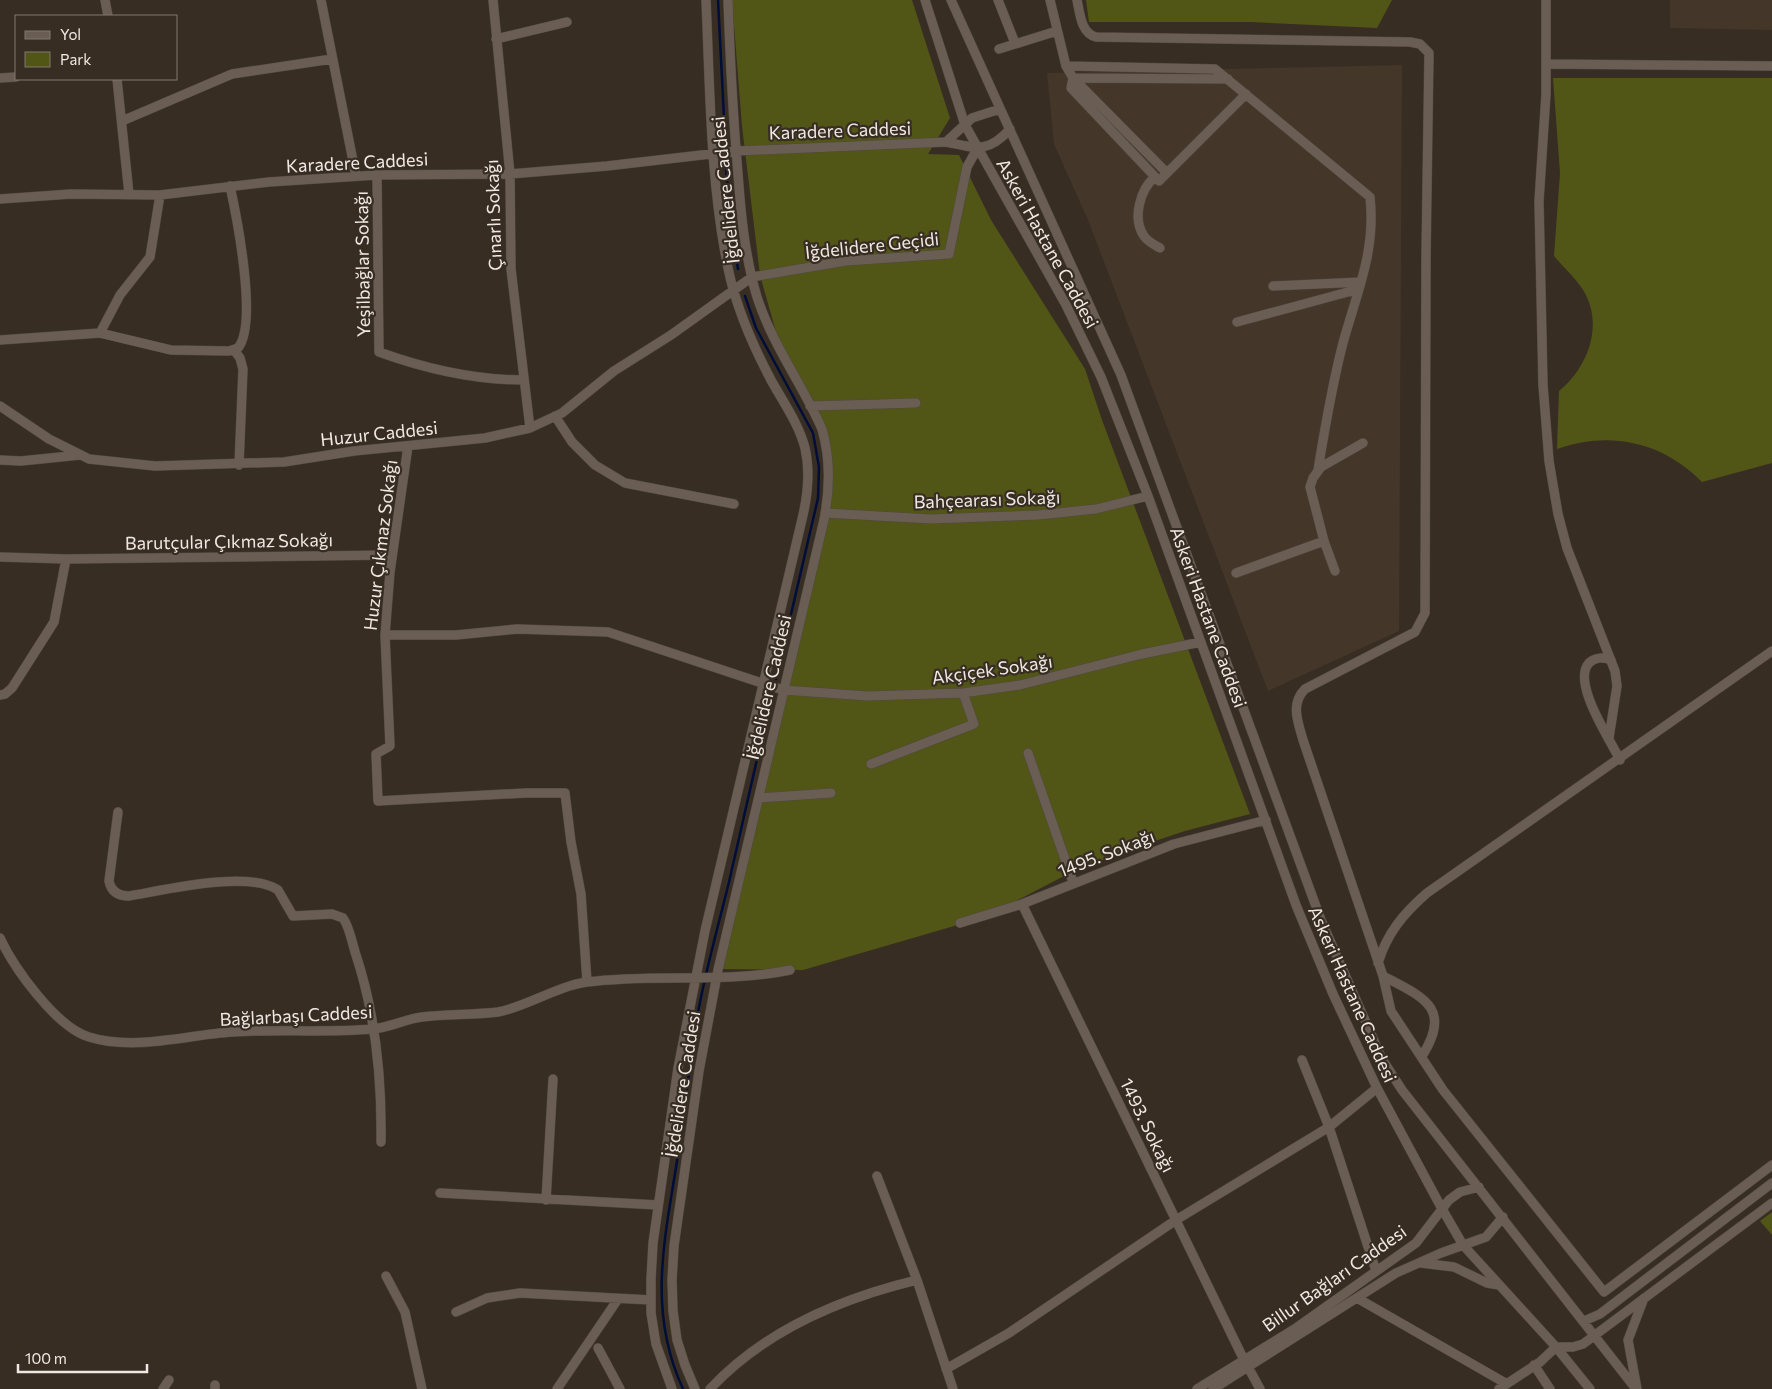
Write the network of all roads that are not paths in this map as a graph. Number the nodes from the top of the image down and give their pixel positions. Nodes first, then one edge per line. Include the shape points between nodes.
1 (105, 0) edge
2 (321, 0) edge
3 (493, 0) edge
4 (706, 0) edge
5 (728, 0) edge
6 (925, 0) edge
7 (951, 0) edge
8 (998, 0) edge
9 (1050, 0) edge
10 (1077, 0) edge
11 (1546, 0) edge
12 (108, 15) edge
13 (567, 22) dead end
14 (1057, 31) junction
15 (496, 38) junction
16 (1015, 43) junction
17 (999, 49) dead end
18 (332, 60) junction
19 (1547, 64) junction
20 (1066, 66) junction
21 (1772, 66) edge
22 (15, 77) edge
23 (0, 78) edge
24 (1073, 78) junction
25 (1228, 79) junction
26 (117, 80) edge
27 (1246, 94) junction
28 (1000, 109) junction
29 (122, 121) junction
30 (965, 125) junction
31 (1010, 130) junction
32 (946, 142) junction
33 (977, 149) junction
34 (736, 151) junction
35 (715, 153) junction
36 (1167, 173) junction
37 (510, 174) junction
38 (377, 175) junction
39 (356, 176) junction
40 (1155, 177) junction
41 (230, 186) junction
42 (129, 194) junction
43 (160, 195) junction
44 (0, 199) edge
45 (1160, 248) dead end
46 (752, 277) junction
47 (1273, 286) dead end
48 (1360, 286) junction
49 (732, 288) junction
50 (1237, 322) dead end
51 (100, 333) junction
52 (0, 340) edge
53 (234, 350) junction
54 (524, 380) junction
55 (916, 403) dead end
56 (0, 406) edge
57 (810, 406) junction
58 (555, 416) junction
59 (530, 428) junction
60 (1363, 443) dead end
61 (408, 446) junction
62 (80, 455) junction
63 (0, 460) edge
64 (239, 465) junction
65 (1318, 470) junction
66 (1148, 496) junction
67 (734, 504) dead end
68 (825, 513) junction
69 (1324, 541) junction
70 (392, 554) junction
71 (0, 557) edge
72 (66, 559) junction
73 (1335, 571) dead end
74 (1236, 573) dead end
75 (385, 635) junction
76 (1201, 642) junction
77 (1772, 651) edge
78 (1611, 660) junction
79 (763, 684) junction
80 (783, 690) junction
81 (963, 693) junction
82 (0, 695) edge
83 (1610, 738) junction
84 (1028, 753) dead end
85 (1620, 760) junction
86 (870, 764) dead end
87 (831, 793) dead end
88 (759, 798) junction
89 (118, 812) dead end
90 (1266, 820) junction
91 (1073, 882) junction
92 (1022, 904) junction
93 (960, 923) dead end
94 (0, 938) edge
95 (1378, 963) junction
96 (790, 970) dead end
97 (1383, 976) junction
98 (695, 977) junction
99 (717, 977) junction
100 (587, 982) junction
101 (375, 1029) junction
102 (1422, 1056) junction
103 (1302, 1060) dead end
104 (553, 1079) dead end
105 (1377, 1088) junction
106 (1329, 1127) junction
107 (381, 1142) dead end
108 (1772, 1165) edge
109 (877, 1176) dead end
110 (1772, 1182) edge
111 (1479, 1187) junction
112 (440, 1193) dead end
113 (546, 1200) junction
114 (1772, 1203) edge
115 (658, 1205) junction
116 (1441, 1208) junction
117 (1503, 1217) junction
118 (1176, 1220) junction
119 (1463, 1245) junction
120 (1421, 1263) junction
121 (1376, 1271) junction
122 (386, 1276) dead end
123 (918, 1280) junction
124 (1499, 1285) junction
125 (1644, 1297) junction
126 (1357, 1298) junction
127 (618, 1299) junction
128 (651, 1300) junction
129 (456, 1312) dead end
130 (1584, 1321) junction
131 (1594, 1333) junction
132 (1556, 1347) junction
133 (598, 1348) dead end
134 (1246, 1364) junction
135 (1534, 1365) junction
136 (946, 1370) junction
137 (168, 1380) dead end
138 (1503, 1386) edge
139 (163, 1389) edge
140 (422, 1389) edge
141 (557, 1389) edge
142 (620, 1389) edge
143 (672, 1389) edge
144 (695, 1389) edge
145 (710, 1389) edge
146 (953, 1389) edge
147 (1197, 1389) edge
148 (1213, 1389) edge
149 (1260, 1389) edge
150 (1550, 1389) edge
151 (1590, 1389) edge
152 (1637, 1389) edge

1 - 12 street
2 - 18 street
3 - 15 street, Çınarlı Sokağı
4 - 35 street, İğdelidere Caddesi
5 - 34 street, İğdelidere Caddesi
6 - 30 street, Askeri Hastane Caddesi
7 - 28 street, Askeri Hastane Caddesi
8 - 16 street
9 - 14 street
10 - 95 street via 1084,28 1096,37 1415,43 1424,47 1430,57 1425,613 1416,632 1308,686 1298,696 1295,706 1303,740
11 - 19 street
13 - 15 street
14 - 16 street
14 - 20 street
15 - 37 street, Çınarlı Sokağı
16 - 17 street
18 - 29 street via 232,74
18 - 39 street
19 - 21 street
19 - 78 street via 1539,201 1548,461 1567,548
20 - 24 street
20 - 25 street via 1216,69
22 - 23 street
24 - 25 street
24 - 36 street
24 - 40 street via 1071,88
25 - 27 street
26 - 29 street
27 - 36 street
27 - 48 street via 1370,197 1371,241
28 - 30 street via 978,115
28 - 31 street, Askeri Hastane Caddesi
29 - 42 street
30 - 32 street
30 - 33 street, Askeri Hastane Caddesi
31 - 33 street via 997,142
31 - 111 street, Askeri Hastane Caddesi via 1136,412 1335,954 1390,1073
32 - 33 street, Karadere Caddesi
32 - 34 street, Karadere Caddesi
33 - 46 street, İğdelidere Geçidi via 967,167 949,254 846,261
33 - 66 street, Askeri Hastane Caddesi via 1078,328
34 - 35 street, Karadere Caddesi
34 - 46 street, İğdelidere Caddesi via 742,225
35 - 37 street, Karadere Caddesi
35 - 49 street, İğdelidere Caddesi via 722,234
36 - 40 street via 1158,181
37 - 38 street, Karadere Caddesi
37 - 54 street, Çınarlı Sokağı via 511,270
38 - 39 street, Karadere Caddesi
38 - 54 street, Yeşilbağlar Sokağı via 379,352 443,372
39 - 41 street, Karadere Caddesi
40 - 45 street via 1143,191 1139,218 1145,238
41 - 43 street, Karadere Caddesi
41 - 53 street via 243,262 246,329 243,341
42 - 43 street, Karadere Caddesi
42 - 44 street, Karadere Caddesi
43 - 51 street via 150,257 120,295
46 - 49 street, Huzur Caddesi
46 - 57 street, İğdelidere Caddesi via 768,326
47 - 48 street
48 - 50 street
48 - 65 street via 1337,370
49 - 58 street, Huzur Caddesi
49 - 79 street, İğdelidere Caddesi via 748,334 802,437 808,467 806,502
51 - 52 street
51 - 53 street via 171,350
53 - 64 street via 243,369
54 - 59 street, Çınarlı Sokağı
55 - 57 street
56 - 62 street, Huzur Caddesi via 49,439
57 - 68 street, İğdelidere Caddesi via 827,447 829,478
58 - 59 street, Huzur Caddesi
58 - 67 street via 572,442 595,465 625,483
59 - 61 street, Huzur Caddesi via 485,438
60 - 65 street
61 - 64 street, Huzur Caddesi
61 - 70 street, Huzur Çıkmaz Sokağı
62 - 63 street
62 - 64 street, Huzur Caddesi via 89,459 155,466
65 - 69 street via 1310,492
66 - 68 street, Bahçearası Sokağı via 1096,509 1038,515 931,519
66 - 76 street, Askeri Hastane Caddesi
68 - 80 street, İğdelidere Caddesi
69 - 73 street
69 - 74 street
70 - 72 street, Barutçular Çıkmaz Sokağı
70 - 75 street, Huzur Çıkmaz Sokağı
71 - 72 street, Barutçular Çıkmaz Sokağı
72 - 82 street via 54,622 12,688
75 - 79 street, Akçiçek Sokağı via 456,635 517,629 608,632
75 - 100 street, Huzur Çıkmaz Sokağı via 390,746 376,754 378,801 565,793 581,894
76 - 81 street, Akçiçek Sokağı via 1044,680
76 - 90 street, Askeri Hastane Caddesi
77 - 85 street
78 - 83 street via 1617,686
78 - 83 street via 1599,658 1592,661 1587,666 1585,678 1588,696
79 - 80 street, Akçiçek Sokağı
79 - 98 street, İğdelidere Caddesi
80 - 81 street, Akçiçek Sokağı via 868,696
80 - 88 street, İğdelidere Caddesi
81 - 86 street via 974,724
83 - 85 street
84 - 91 street
85 - 95 street via 1418,901 1393,929
87 - 88 street
88 - 99 street, İğdelidere Caddesi
89 - 101 street via 109,881 119,895 225,881 251,882 278,890 293,916 332,914 343,918 359,964
90 - 91 street, 1495. Sokağı via 1174,844
90 - 105 street, Askeri Hastane Caddesi via 1306,931
91 - 92 street, 1495. Sokağı
92 - 93 street, 1495. Sokağı
92 - 118 street, 1493. Sokağı
94 - 101 street, Bağlarbaşı Caddesi via 18,971 39,998 70,1026 86,1036 109,1042 232,1032
95 - 97 street
96 - 99 street, Bağlarbaşı Caddesi via 754,976
97 - 102 street via 1391,1011
97 - 102 street via 1419,996 1434,1014 1436,1028
98 - 99 street, Bağlarbaşı Caddesi
98 - 100 street, Bağlarbaşı Caddesi via 631,977
98 - 115 street, İğdelidere Caddesi
99 - 144 street, İğdelidere Caddesi via 699,1071 672,1262 676,1332
100 - 101 street, Bağlarbaşı Caddesi via 500,1011 420,1017
101 - 107 street via 382,1086
102 - 108 street via 1460,1112 1604,1292
103 - 106 street
104 - 113 street
105 - 106 street
105 - 116 street, Askeri Hastane Caddesi
106 - 118 street
106 - 121 street
109 - 123 street
110 - 130 street via 1600,1314
111 - 116 street, Billur Bağları Caddesi via 1460,1192
111 - 117 street
112 - 113 street
113 - 115 street
114 - 125 street
115 - 128 street, İğdelidere Caddesi
116 - 119 street, Askeri Hastane Caddesi
116 - 121 street, Billur Bağları Caddesi via 1416,1243
117 - 119 street, Billur Bağları Caddesi via 1486,1237
117 - 130 street
118 - 134 street, 1493. Sokağı
118 - 136 street via 1008,1333
119 - 120 street, Billur Bağları Caddesi
119 - 124 street, Askeri Hastane Caddesi
120 - 124 street via 1454,1267 1487,1283
120 - 126 street, Billur Bağları Caddesi
121 - 134 street, Billur Bağları Caddesi
122 - 140 street via 405,1312
123 - 136 street
123 - 145 street via 857,1298 806,1320 755,1351
124 - 132 street, Askeri Hastane Caddesi
125 - 131 street
125 - 152 street via 1628,1340
126 - 134 street, Billur Bağları Caddesi
126 - 138 street
127 - 128 street
127 - 129 street via 520,1293 487,1298
127 - 141 street
128 - 143 street, İğdelidere Caddesi via 656,1344
130 - 131 street
131 - 132 street via 1579,1346
131 - 152 street
132 - 135 street
132 - 151 street, Askeri Hastane Caddesi
133 - 142 street
134 - 147 street, Billur Bağları Caddesi
134 - 148 street, Billur Bağları Caddesi
134 - 149 street, 1493. Sokağı
135 - 138 street
135 - 150 street
136 - 146 street
137 - 139 street

